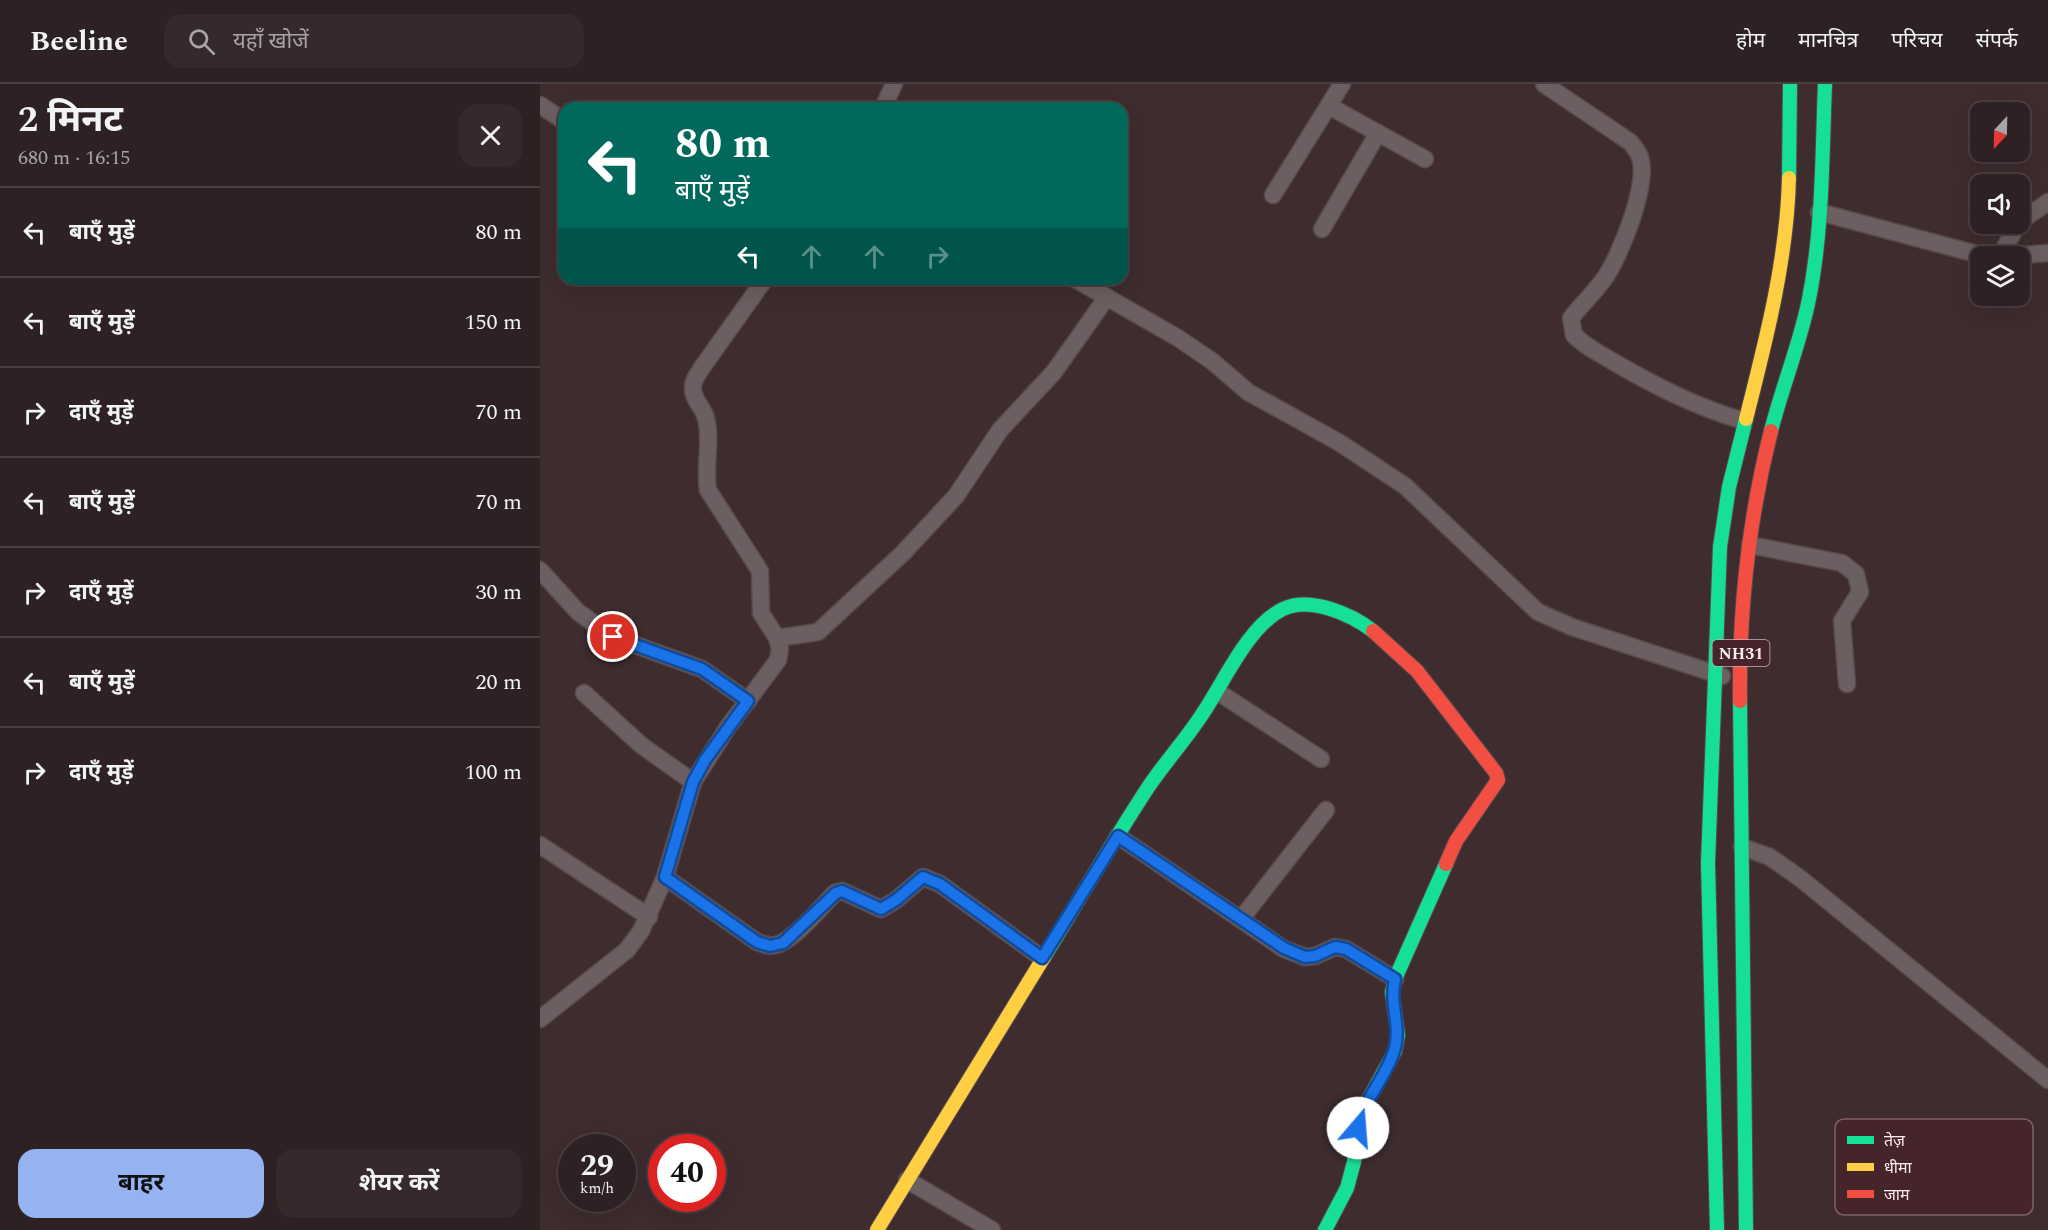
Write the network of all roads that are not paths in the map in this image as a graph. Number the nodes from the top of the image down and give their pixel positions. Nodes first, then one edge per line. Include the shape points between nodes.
1 (894, 84) edge
2 (1342, 84) edge
3 (1544, 84) edge
4 (1790, 84) edge
5 (1825, 84) edge
6 (886, 102) edge
7 (540, 105) edge
8 (1329, 106) junction
9 (558, 117) edge
10 (1378, 133) junction
11 (1425, 159) dead end
12 (1273, 195) dead end
13 (2048, 202) edge
14 (1819, 212) junction
15 (2030, 215) edge
16 (1322, 229) dead end
17 (1970, 252) edge
18 (2048, 253) edge
19 (2030, 254) edge
20 (761, 285) edge
21 (1086, 285) edge
22 (1107, 297) junction
23 (1743, 421) junction
24 (1750, 545) junction
25 (540, 570) edge
26 (777, 638) junction
27 (1716, 674) junction
28 (1740, 679) junction
29 (1847, 684) dead end
30 (1218, 692) junction
31 (584, 693) dead end
32 (748, 701) junction
33 (1321, 759) dead end
34 (693, 782) junction
35 (1326, 810) dead end
36 (1118, 836) junction
37 (540, 845) edge
38 (1742, 847) junction
39 (665, 877) junction
40 (649, 917) junction
41 (1241, 919) junction
42 (1042, 958) junction
43 (1395, 979) junction
44 (540, 1019) edge
45 (2048, 1080) edge
46 (907, 1180) junction
47 (877, 1230) edge
48 (992, 1230) edge
49 (1325, 1230) edge
50 (1718, 1230) edge
51 (1746, 1230) edge

1 - 6 street
2 - 8 street
3 - 23 street via 1630,142 1641,164 1623,245 1603,281 1571,318 1574,335 1664,390 1702,409
4 - 23 main road, NH31 via 1788,222 1769,326
5 - 14 main road, NH31
7 - 9 street
8 - 10 street
8 - 12 street
10 - 11 street
10 - 16 street
13 - 15 street
14 - 17 street
14 - 24 main road, NH31 via 1809,298 1775,412
18 - 19 street
20 - 26 street via 703,366 693,391 707,426 708,490 760,571 761,613
21 - 22 street
22 - 26 street via 1053,372 1000,430 956,496 903,553 818,632
22 - 27 street via 1178,338 1248,392 1405,486 1538,612
23 - 27 main road, NH31 via 1720,547
24 - 28 main road, NH31
24 - 29 street via 1842,563 1856,574 1860,592 1842,621
25 - 32 street via 578,612 613,637 702,669
26 - 32 street via 778,660
27 - 28 street
27 - 50 main road, NH31 via 1708,863
28 - 38 main road, NH31
30 - 33 street
30 - 36 main road
30 - 43 main road via 1253,636 1277,613 1291,605 1330,608 1371,631 1406,660 1432,688 1496,774 1498,780 1492,791 1456,841
31 - 34 street via 641,746
32 - 34 street
34 - 39 street
35 - 41 street
36 - 41 street
36 - 42 main road
37 - 40 street
38 - 45 street via 1770,857 1801,879
38 - 51 main road, NH31
39 - 40 street
39 - 42 street via 757,942 770,946 792,936 836,893 842,891 881,909 923,877 940,884
40 - 44 street via 627,950
41 - 43 street via 1295,954 1305,957 1335,947 1346,949
42 - 46 main road
43 - 49 main road via 1395,1051 1363,1107 1347,1188
46 - 47 main road
46 - 48 street

